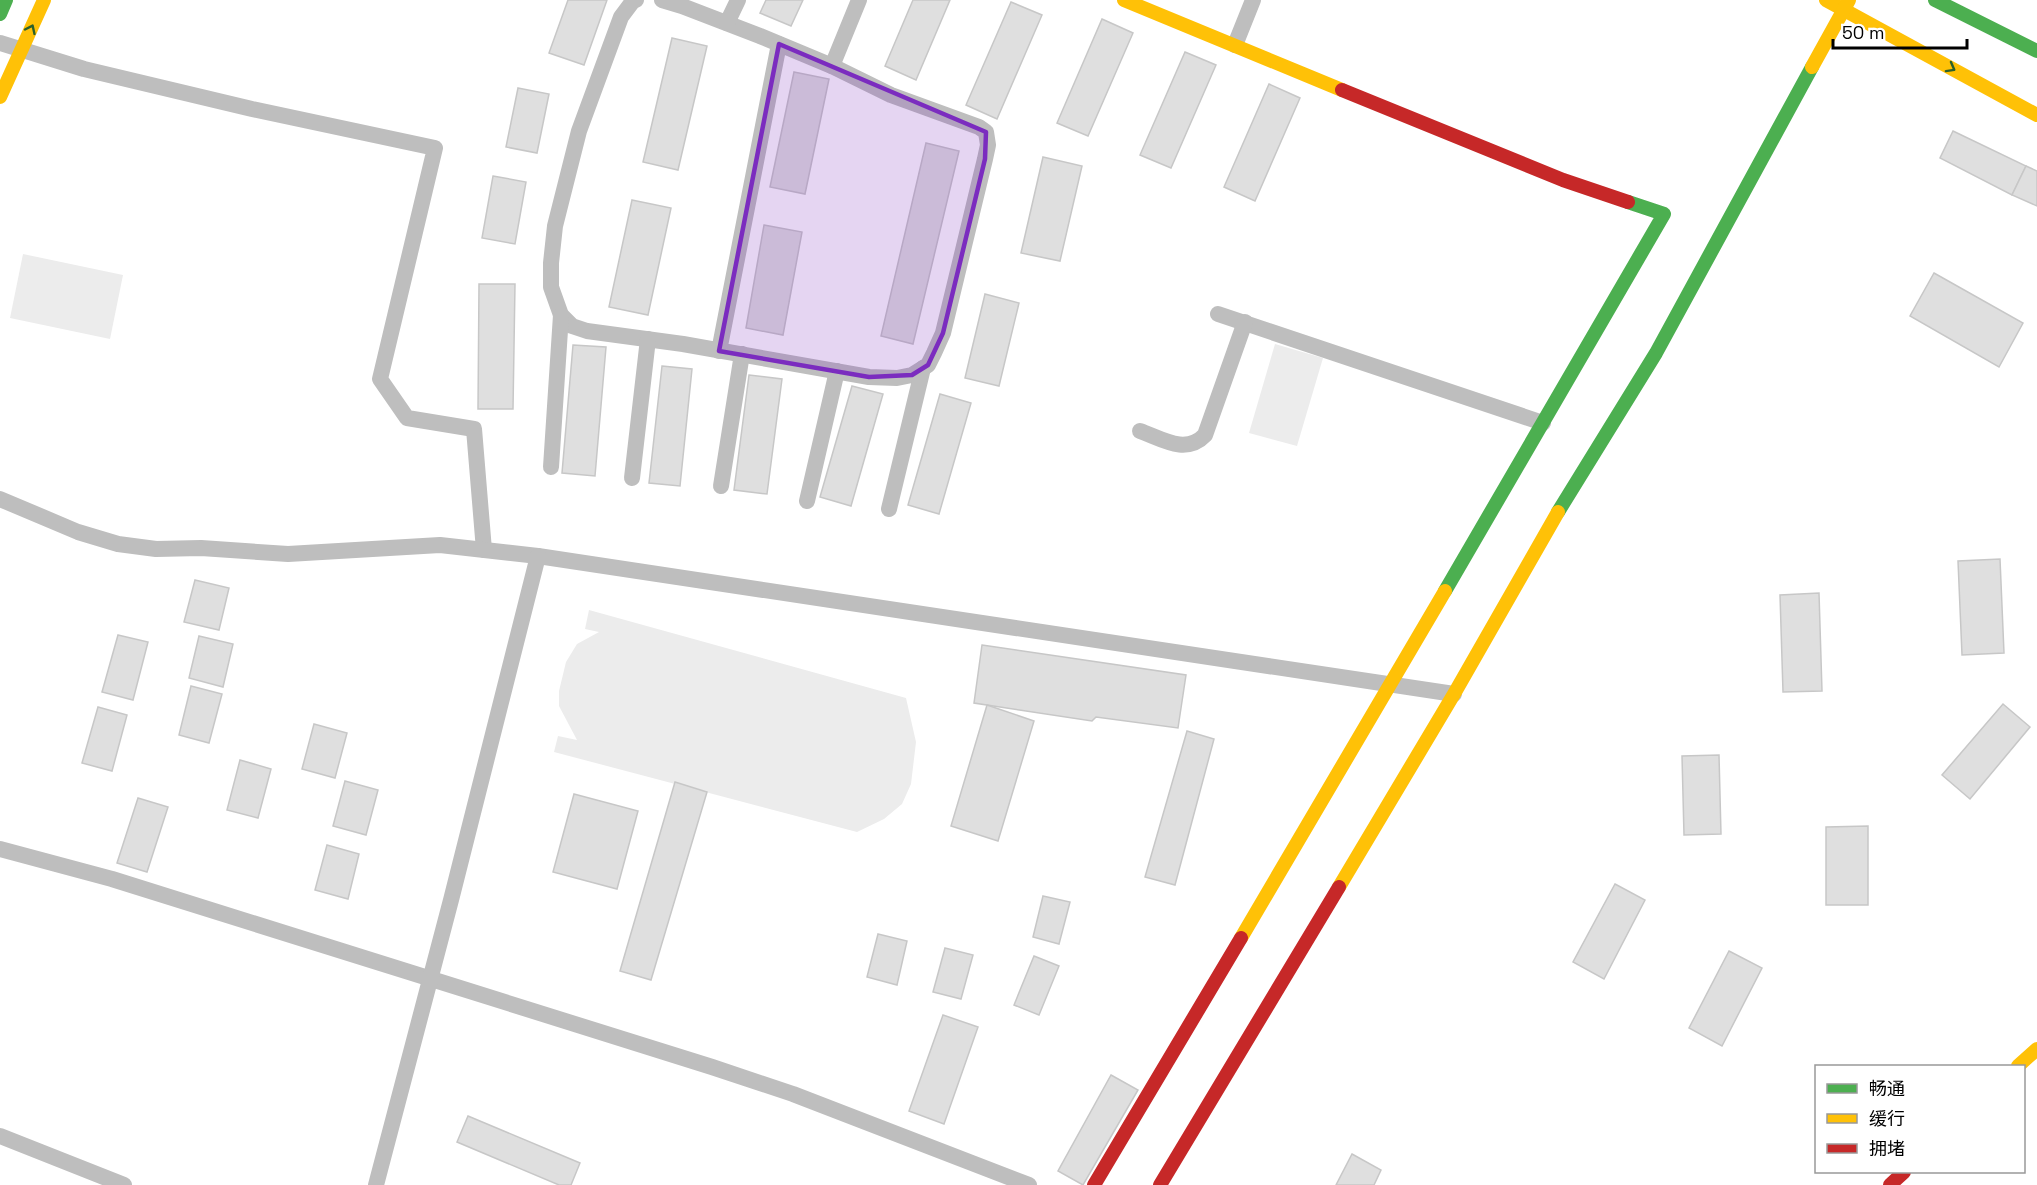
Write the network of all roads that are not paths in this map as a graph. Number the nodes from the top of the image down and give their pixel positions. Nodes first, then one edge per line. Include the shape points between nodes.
1 (6, 0) edge
2 (44, 0) edge
3 (636, 0) edge
4 (662, 0) edge
5 (738, 0) edge
6 (860, 0) edge
7 (1124, 0) edge
8 (1252, 0) edge
9 (1826, 0) edge
10 (1935, 0) edge
11 (1846, 4) edge
12 (0, 14) edge
13 (728, 24) junction
14 (0, 43) edge
15 (779, 44) junction
16 (1235, 45) junction
17 (21, 50) junction
18 (2037, 51) edge
19 (832, 66) junction
20 (0, 97) edge
21 (2037, 116) edge
22 (1218, 314) dead end
23 (561, 315) junction
24 (1245, 322) junction
25 (648, 339) junction
26 (719, 351) junction
27 (742, 354) junction
28 (923, 368) junction
29 (837, 371) junction
30 (1543, 423) junction
31 (1140, 431) dead end
32 (551, 466) dead end
33 (632, 478) dead end
34 (721, 486) dead end
35 (0, 499) edge
36 (807, 501) dead end
37 (889, 509) dead end
38 (484, 550) junction
39 (538, 556) junction
40 (1391, 684) junction
41 (1454, 694) junction
42 (0, 849) edge
43 (431, 978) junction
44 (2037, 1049) edge
45 (2019, 1065) edge
46 (0, 1136) edge
47 (1903, 1173) edge
48 (124, 1185) edge
49 (376, 1185) edge
50 (1029, 1185) edge
51 (1094, 1185) edge
52 (1160, 1185) edge
53 (1890, 1185) edge

1 - 12 street
17 -> 2 street
3 - 23 street via 621,17 579,131 555,226 551,287
4 - 13 street
5 - 13 street
6 - 19 street
7 - 16 street
8 - 16 street
9 - 11 street
10 - 18 street
11 -> 21 street
11 - 41 street via 1656,353 1548,529
13 - 15 street
14 - 17 street
15 - 19 street
15 - 26 street
16 - 30 street via 1563,180 1664,214
17 - 20 street
17 - 38 street via 252,109 435,148 380,379 407,418 474,429
19 - 28 street via 891,95 986,132 988,145 943,333
22 - 24 street
23 - 25 street via 572,326 587,331
23 - 32 street
24 - 30 street
24 - 31 street via 1205,435 1189,446
25 - 26 street
25 - 33 street
26 - 27 street
27 - 29 street
27 - 34 street
28 - 29 street via 897,378
28 - 37 street
29 - 36 street
30 - 40 street
35 - 38 street via 78,532 118,544 156,549 288,554 440,545
38 - 39 street
39 - 40 street
39 - 43 street
40 - 41 street
40 - 51 street
41 - 52 street
42 - 43 street via 112,879
43 - 49 street
43 - 50 street via 793,1094
44 - 45 street
46 - 48 street
47 - 53 street

